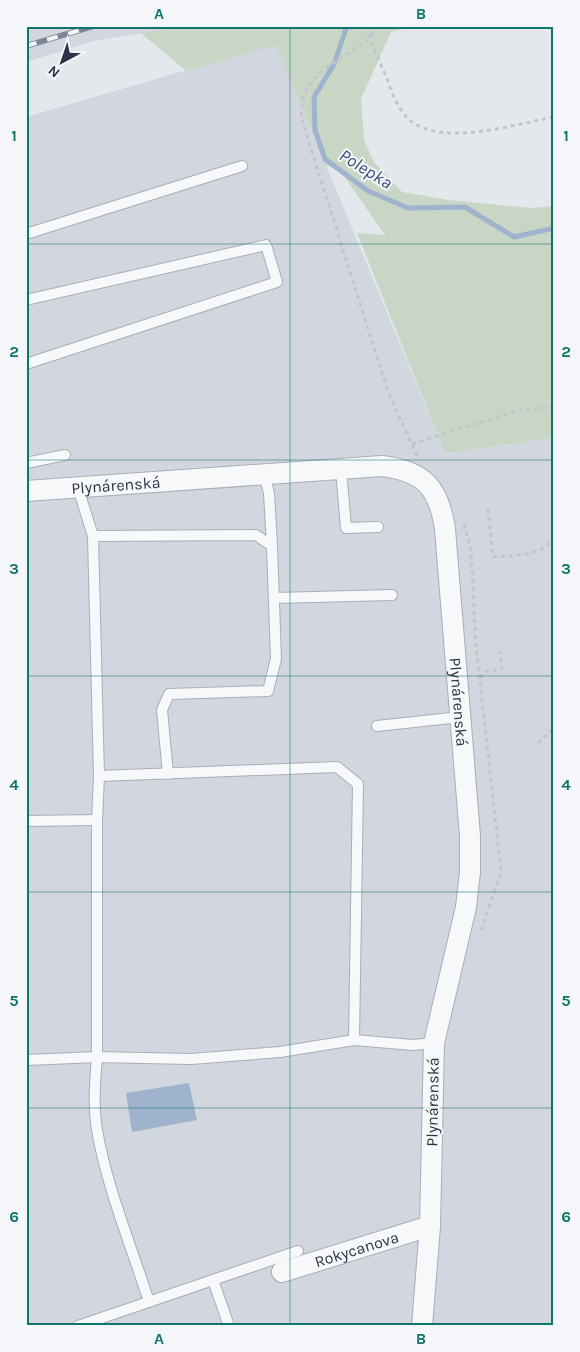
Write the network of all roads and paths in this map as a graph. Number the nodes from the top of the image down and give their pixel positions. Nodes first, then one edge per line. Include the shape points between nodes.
1 (368, 26) edge
2 (378, 26) edge
3 (369, 39) junction
4 (554, 117) edge
5 (242, 166) dead end
6 (26, 234) edge
7 (26, 300) edge
8 (26, 364) edge
9 (554, 407) edge
10 (412, 444) junction
11 (65, 455) dead end
12 (26, 463) edge
13 (341, 469) junction
14 (427, 483) junction
15 (267, 490) junction
16 (26, 491) edge
17 (82, 501) junction
18 (488, 509) dead end
19 (378, 526) dead end
20 (93, 536) junction
21 (554, 539) edge
22 (272, 546) junction
23 (392, 596) dead end
24 (274, 598) junction
25 (500, 652) dead end
26 (480, 678) dead end
27 (460, 717) junction
28 (377, 726) dead end
29 (554, 728) edge
30 (538, 742) dead end
31 (168, 774) junction
32 (99, 776) junction
33 (96, 820) junction
34 (26, 821) edge
35 (354, 1040) junction
36 (434, 1043) junction
37 (97, 1057) junction
38 (26, 1060) edge
39 (430, 1226) junction
40 (298, 1251) dead end
41 (282, 1272) dead end
42 (213, 1280) junction
43 (149, 1302) junction
44 (78, 1326) edge
45 (229, 1326) edge
46 (422, 1326) edge

1 - 3 path
2 - 3 path
3 - 4 path via 394,98 404,114 416,124 449,134
3 - 10 path via 311,81 303,98 301,117 385,384
5 - 6 lane
7 - 8 lane via 266,245 276,282
9 - 10 path via 519,410
10 - 14 path
11 - 12 lane
13 - 14 street, Plynárenská via 399,468 416,474
13 - 15 street, Plynárenská
13 - 19 lane via 346,528
14 - 27 street, Plynárenská via 437,496 444,520
15 - 17 street, Plynárenská
15 - 22 lane
16 - 17 street, Plynárenská
17 - 20 lane
18 - 21 path via 493,557 532,553 546,548
20 - 22 lane via 256,536
20 - 32 lane
22 - 24 lane
23 - 24 lane
24 - 31 lane via 276,659 268,691 169,694 162,710
25 - 26 path via 502,669 487,671
27 - 28 lane
27 - 36 street, Plynárenská via 470,872 466,907
29 - 30 path
31 - 32 lane
31 - 35 lane via 337,767 358,784
32 - 33 lane
33 - 34 lane
33 - 37 lane
35 - 36 lane
35 - 37 lane via 280,1052 191,1059
36 - 39 street, Plynárenská
37 - 38 lane
37 - 43 lane via 94,1091 97,1128 106,1167
39 - 41 street, Rokycanova
39 - 46 street, Plynárenská
40 - 42 lane
42 - 43 lane
42 - 45 lane
43 - 44 lane

